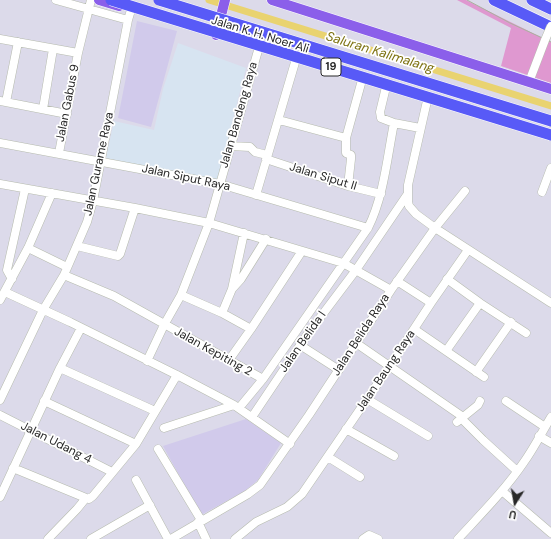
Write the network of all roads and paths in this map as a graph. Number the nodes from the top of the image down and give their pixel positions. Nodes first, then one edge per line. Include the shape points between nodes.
1 (56, 0) edge
2 (91, 0) edge
3 (99, 0) edge
4 (111, 0) edge
5 (159, 0) edge
6 (221, 0) edge
7 (225, 0) edge
8 (272, 0) edge
9 (494, 0) edge
10 (532, 0) edge
11 (89, 9) junction
12 (551, 9) edge
13 (131, 10) junction
14 (218, 18) junction
15 (128, 20) junction
16 (551, 26) edge
17 (214, 35) junction
18 (0, 39) edge
19 (18, 42) junction
20 (259, 47) junction
21 (53, 49) junction
22 (78, 53) junction
23 (296, 59) junction
24 (362, 80) junction
25 (529, 82) junction
26 (386, 87) junction
27 (551, 89) edge
28 (427, 101) junction
29 (3, 102) edge
30 (43, 109) junction
31 (67, 114) junction
32 (279, 120) junction
33 (551, 121) edge
34 (395, 124) junction
35 (417, 127) junction
36 (551, 135) edge
37 (346, 138) junction
38 (551, 140) edge
39 (0, 143) edge
40 (231, 146) junction
41 (59, 154) junction
42 (267, 157) junction
43 (100, 161) junction
44 (551, 168) edge
45 (0, 184) edge
46 (220, 184) junction
47 (348, 186) junction
48 (26, 189) junction
49 (465, 191) dead end
50 (542, 192) dead end
51 (52, 193) junction
52 (380, 194) junction
53 (256, 195) junction
54 (407, 195) junction
55 (93, 200) junction
56 (135, 208) junction
57 (209, 223) junction
58 (368, 228) junction
59 (435, 228) junction
60 (244, 233) junction
61 (266, 239) junction
62 (76, 246) junction
63 (28, 248) junction
64 (468, 250) junction
65 (302, 251) junction
66 (350, 266) junction
67 (66, 271) junction
68 (12, 279) junction
69 (447, 279) junction
70 (397, 281) junction
71 (232, 289) junction
72 (391, 290) junction
73 (5, 292) junction
74 (181, 295) junction
75 (0, 300) edge
76 (431, 303) junction
77 (480, 303) junction
78 (551, 303) edge
79 (43, 310) junction
80 (222, 314) junction
81 (511, 322) junction
82 (164, 325) junction
83 (81, 328) junction
84 (250, 329) junction
85 (414, 329) junction
86 (526, 333) dead end
87 (356, 343) junction
88 (300, 345) junction
89 (446, 351) junction
90 (229, 360) junction
91 (147, 361) junction
92 (389, 367) junction
93 (60, 368) junction
94 (338, 370) junction
95 (476, 372) junction
96 (177, 375) junction
97 (484, 377) dead end
98 (262, 379) junction
99 (367, 399) junction
100 (0, 400) edge
101 (480, 400) dead end
102 (506, 400) dead end
103 (44, 401) junction
104 (238, 408) junction
105 (155, 411) junction
106 (0, 415) edge
107 (251, 416) junction
108 (551, 417) edge
109 (460, 420) junction
110 (545, 427) junction
111 (164, 428) dead end
112 (346, 429) junction
113 (32, 430) junction
114 (428, 436) dead end
115 (540, 436) junction
116 (551, 443) edge
117 (136, 444) junction
118 (290, 444) junction
119 (158, 449) dead end
120 (394, 456) dead end
121 (328, 457) junction
122 (13, 468) junction
123 (517, 471) junction
124 (112, 472) junction
125 (360, 478) dead end
126 (136, 480) dead end
127 (502, 491) junction
128 (0, 497) edge
129 (86, 498) junction
130 (150, 505) junction
131 (200, 521) junction
132 (551, 533) edge
133 (48, 539) edge
134 (91, 539) edge
135 (170, 539) edge
136 (206, 539) edge
137 (236, 539) edge
138 (363, 539) edge
139 (378, 539) edge
140 (458, 539) edge

1 - 11 street
2 - 11 street, Jalan Gabus 9
3 - 13 main road, Jalan K. H. Noer Ali
4 - 36 highway, 19, bridge
5 - 33 highway, 19, bridge
6 - 14 main road
7 - 14 main road
8 - 25 main road
9 - 16 highway
10 - 12 highway
11 - 15 street
11 - 22 street, Jalan Gabus 9
13 - 15 street, Jalan Gurame Raya
13 - 17 main road, Jalan K. H. Noer Ali
14 - 17 main road
15 - 43 street, Jalan Gurame Raya
16 - 25 street, bridge
17 - 20 main road, Jalan K. H. Noer Ali
18 - 19 street
19 - 21 street
19 - 29 street
20 - 23 main road, Jalan K. H. Noer Ali
20 - 40 street, Jalan Bandeng Raya
21 - 22 street
21 - 30 street
22 - 31 street, Jalan Gabus 9
23 - 24 main road, Jalan K. H. Noer Ali
23 - 32 street
24 - 26 main road, Jalan K. H. Noer Ali
24 - 37 street
25 - 27 main road
26 - 28 main road, Jalan K. H. Noer Ali
26 - 34 street via 380,116
28 - 35 street
28 - 38 main road, Jalan K. H. Noer Ali
29 - 30 street
30 - 31 street
31 - 41 street, Jalan Gabus 9
32 - 37 street
32 - 42 street
34 - 35 street
34 - 52 street
35 - 54 street
37 - 47 street via 346,153 351,155
39 - 41 street, Jalan Siput Raya
40 - 42 street, Jalan Siput II via 250,147
40 - 46 street, Jalan Bandeng Raya
41 - 43 street, Jalan Siput Raya
42 - 47 street, Jalan Siput II
42 - 53 street
43 - 46 street, Jalan Siput Raya
43 - 55 street, Jalan Gurame Raya
44 - 50 street
45 - 48 street
46 - 53 street, Jalan Siput Raya
46 - 57 street, Jalan Bandeng Raya
47 - 52 street, Jalan Siput II
48 - 51 street
48 - 68 street via 7,270
49 - 59 street, Jalan Belida Raya
51 - 55 street
51 - 63 street
52 - 58 street
53 - 58 street, Jalan Siput Raya
54 - 59 street via 412,210
54 - 66 street
55 - 56 street
55 - 62 street, Jalan Gurame Raya
56 - 57 street
56 - 62 street via 118,256
57 - 60 street
57 - 74 street, Jalan Bandeng Raya
58 - 66 street
59 - 64 street
59 - 70 street, Jalan Belida Raya
60 - 61 street
60 - 71 street
61 - 65 street
61 - 71 street
62 - 67 street, Jalan Gurame Raya
63 - 67 street, Jalan Kepiting 2
63 - 68 street
64 - 69 street, Jalan Baung Raya
64 - 78 street
65 - 66 street
65 - 84 street
66 - 72 street
66 - 88 street, Jalan Belida I
66 - 98 street
67 - 79 street, Jalan Gurame Raya
67 - 82 street, Jalan Kepiting 2
68 - 73 street
69 - 76 street, Jalan Baung Raya
69 - 77 street
70 - 72 street, Jalan Belida Raya
70 - 76 street
71 - 80 street
72 - 87 street, Jalan Belida Raya
73 - 75 street
73 - 79 street
74 - 80 street
74 - 82 street, Jalan Bandeng Raya
76 - 85 street, Jalan Baung Raya
77 - 81 street
77 - 89 street
79 - 83 street
79 - 100 street, Jalan Gurame Raya
80 - 84 street
81 - 86 street
81 - 95 street
82 - 90 street, Jalan Kepiting 2
82 - 91 street, Jalan Bandeng Raya
83 - 91 street
83 - 93 street
84 - 90 street
85 - 89 street
85 - 92 street, Jalan Baung Raya
87 - 92 street
87 - 94 street, Jalan Belida Raya
88 - 94 street
88 - 107 street, Jalan Belida I
89 - 95 street
90 - 98 street, Jalan Kepiting 2
91 - 96 street
92 - 99 street, Jalan Baung Raya
92 - 109 street
93 - 103 street
93 - 105 street
94 - 118 street, Jalan Belida Raya
95 - 97 street
96 - 104 street
96 - 105 street
98 - 104 street
99 - 112 street, Jalan Baung Raya
99 - 114 street
101 - 109 street via 478,406
102 - 110 street
103 - 113 street
103 - 117 street
104 - 107 street
104 - 111 street
105 - 117 street
106 - 113 street, Jalan Udang 4
107 - 118 street
108 - 110 street
109 - 123 street
110 - 115 street
112 - 120 street
112 - 121 street, Jalan Baung Raya
113 - 122 street
113 - 124 street, Jalan Udang 4
115 - 116 street
115 - 123 street
117 - 124 street
118 - 131 street, Jalan Belida Raya via 260,485
119 - 131 street
121 - 125 street
121 - 137 street, Jalan Baung Raya via 298,499 256,522
122 - 128 street
122 - 129 street
123 - 127 street
124 - 129 street via 93,496
126 - 130 street
127 - 132 street
127 - 140 street
129 - 133 street
130 - 134 street
130 - 135 street
131 - 135 street, Jalan Belida Raya
131 - 136 street
138 - 139 street via 369,535

